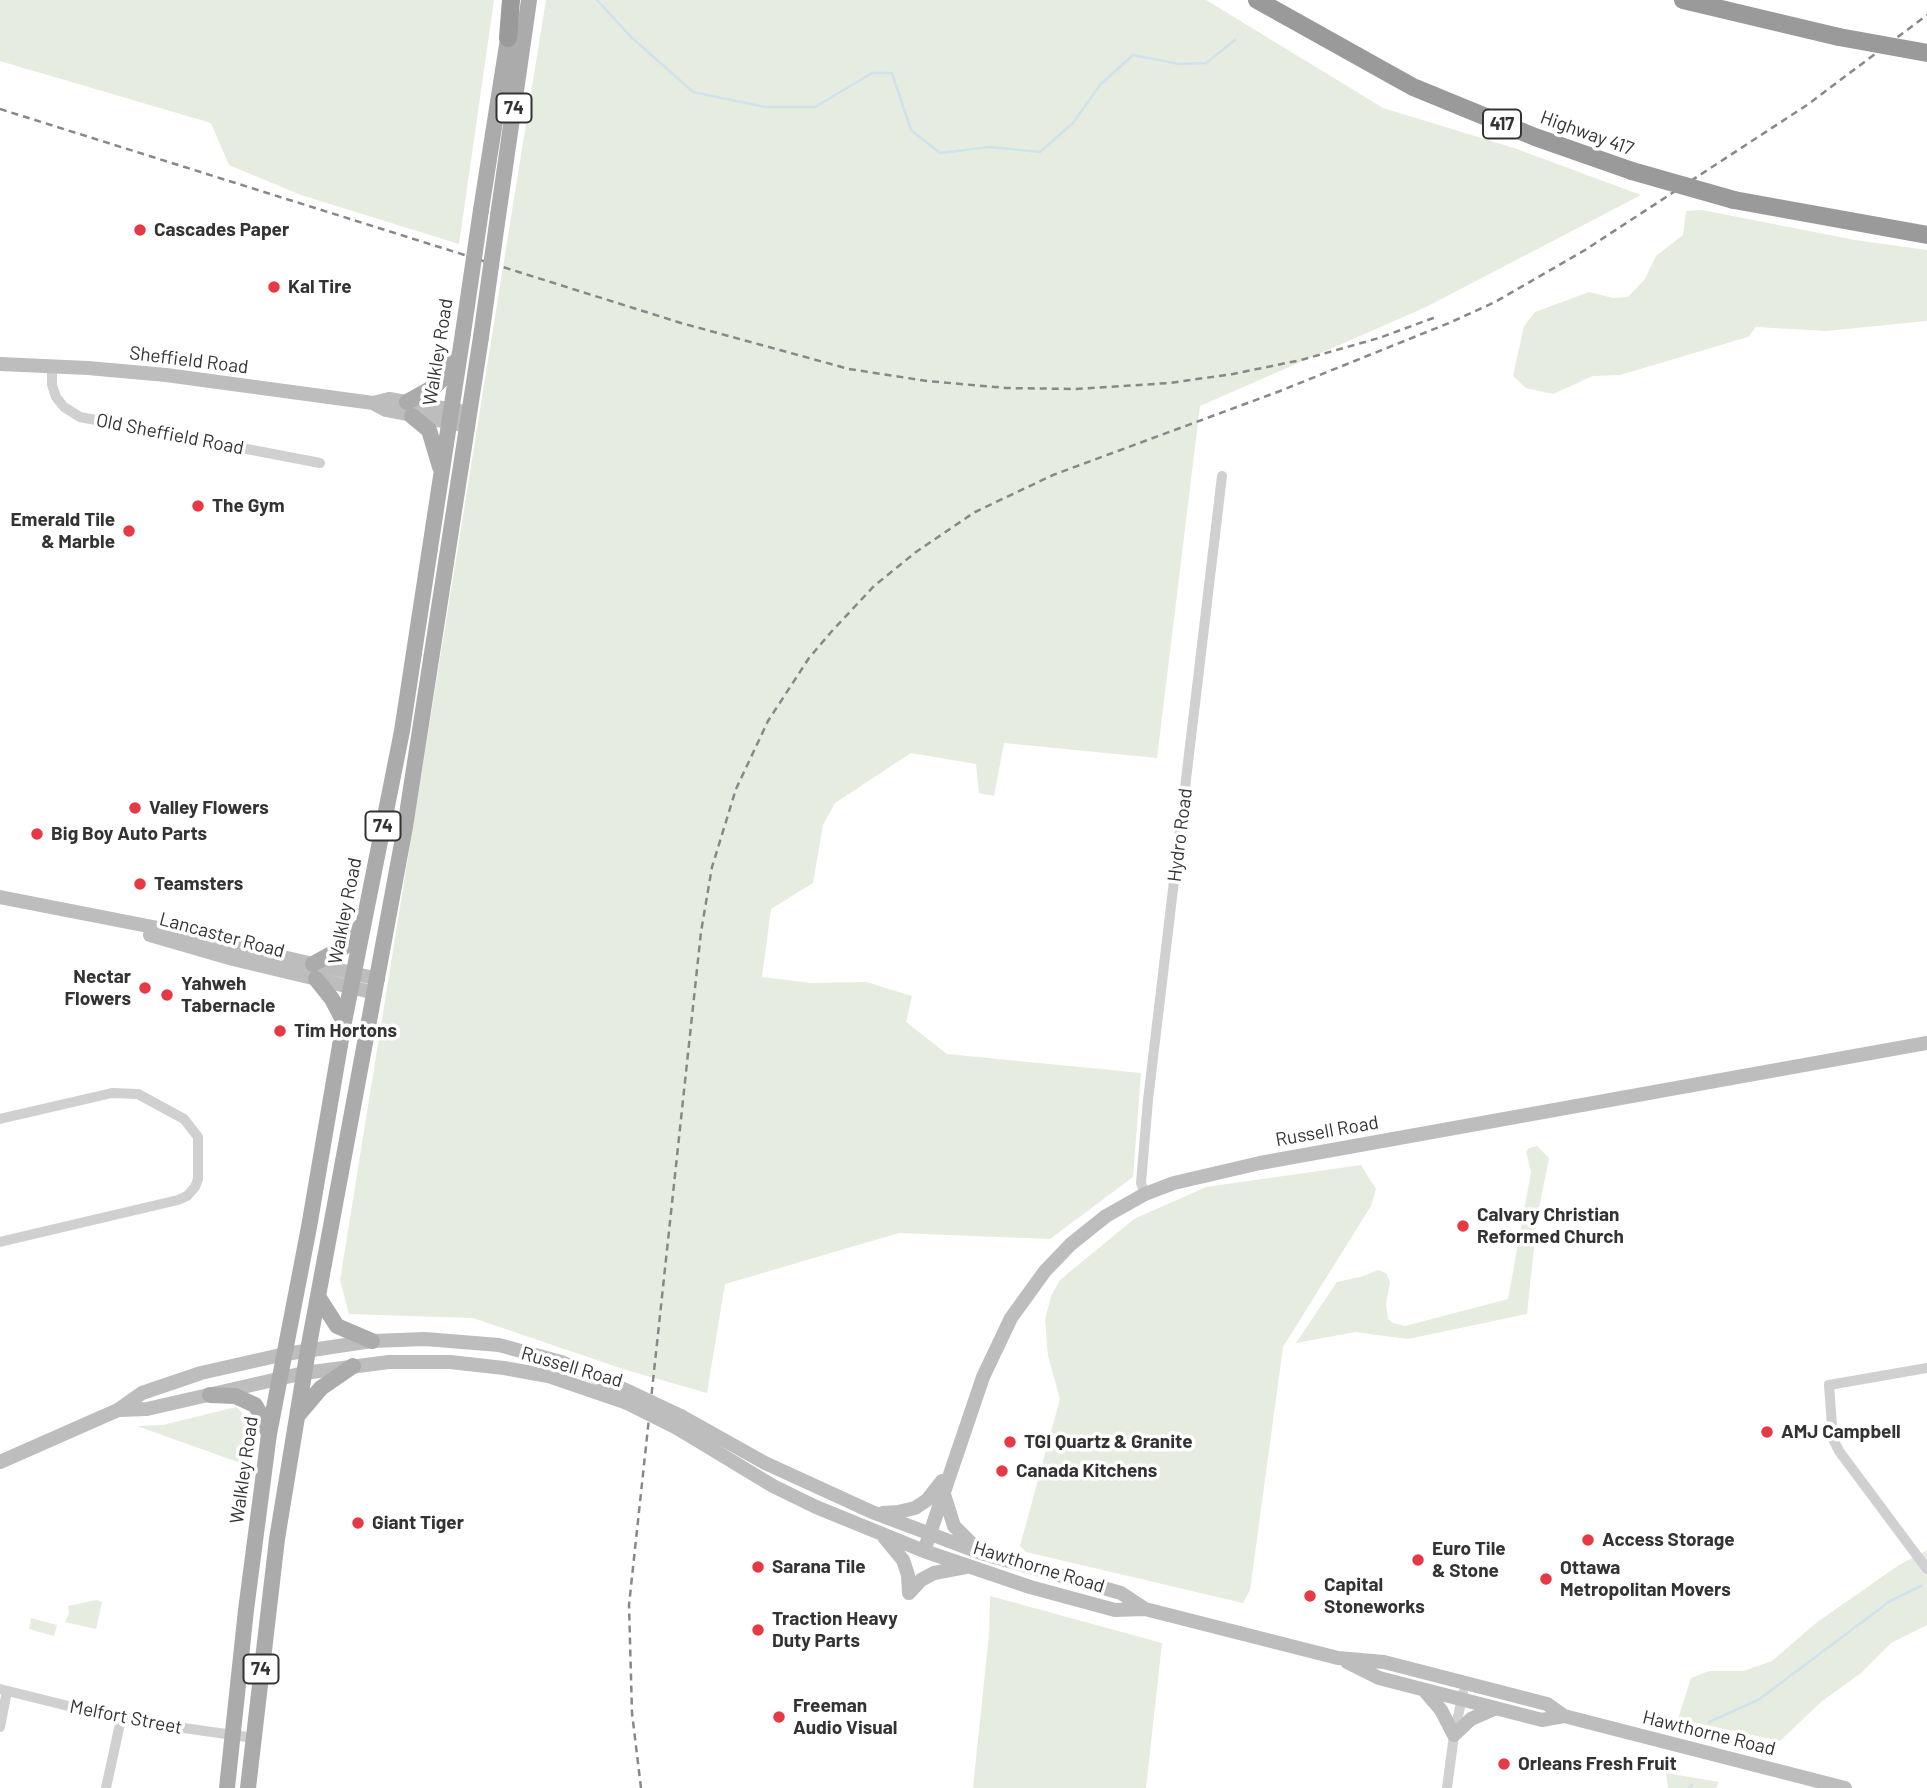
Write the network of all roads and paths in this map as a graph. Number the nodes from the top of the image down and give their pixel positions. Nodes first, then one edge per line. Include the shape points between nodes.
1 (512, 0) edge
2 (529, 0) edge
3 (1241, 0) edge
4 (1257, 0) edge
5 (1683, 0) edge
6 (508, 38) joint
7 (1927, 53) edge
8 (1375, 68) junction
9 (1927, 235) edge
10 (460, 349) junction
11 (0, 364) edge
12 (52, 368) junction
13 (410, 409) junction
14 (450, 416) junction
15 (468, 419) junction
16 (320, 463) dead end
17 (442, 473) junction
18 (1222, 476) dead end
19 (0, 897) edge
20 (364, 921) junction
21 (314, 972) junction
22 (353, 981) junction
23 (377, 986) junction
24 (344, 1022) junction
25 (1927, 1043) edge
26 (0, 1119) edge
27 (1145, 1194) junction
28 (0, 1242) edge
29 (319, 1298) junction
30 (372, 1341) junction
31 (308, 1350) junction
32 (285, 1354) junction
33 (353, 1366) junction
34 (1927, 1368) edge
35 (304, 1373) junction
36 (280, 1377) junction
37 (210, 1395) junction
38 (628, 1397) junction
39 (118, 1410) junction
40 (297, 1418) junction
41 (679, 1422) junction
42 (269, 1434) junction
43 (0, 1462) edge
44 (949, 1472) junction
45 (943, 1491) junction
46 (872, 1512) junction
47 (929, 1533) junction
48 (880, 1534) junction
49 (924, 1551) junction
50 (981, 1553) junction
51 (968, 1567) junction
52 (1927, 1569) edge
53 (1145, 1609) junction
54 (1338, 1658) junction
55 (1466, 1683) junction
56 (1423, 1689) junction
57 (4, 1690) edge
58 (1461, 1700) junction
59 (1496, 1708) junction
60 (1563, 1716) junction
61 (121, 1719) junction
62 (0, 1727) edge
63 (232, 1735) junction
64 (1454, 1735) junction
65 (254, 1738) junction
66 (106, 1788) edge
67 (227, 1788) edge
68 (248, 1788) edge
69 (1447, 1788) edge
70 (1845, 1788) edge

1 - 6 highway
2 - 15 main road, Walkley Road / 74, bridge
3 - 8 highway
4 - 8 highway, Highway 417 / 417
5 - 7 highway, bridge
6 - 10 main road, Walkley Road / 74, bridge
8 - 9 highway, Highway 417 / 417, bridge via 1535,137 1632,171 1734,200
10 - 13 main road via 440,381
10 - 14 main road, Walkley Road / 74
11 - 12 main road, Sheffield Road
12 - 13 main road, Sheffield Road via 166,375 373,403 389,399
12 - 16 street, Old Sheffield Road via 56,397 80,416
13 - 14 main road, Sheffield Road
13 - 17 main road via 429,430
14 - 15 main road, Sheffield Road
14 - 17 main road, Walkley Road / 74
15 - 23 main road, Walkley Road / 74
17 - 20 main road, Walkley Road / 74 via 402,732
18 - 27 street, Hydro Road via 1148,1100
19 - 21 main road, Lancaster Road
20 - 21 main road via 344,947
20 - 22 main road, Walkley Road / 74
21 - 22 main road, Lancaster Road
21 - 24 main road
22 - 23 main road, Lancaster Road
22 - 24 main road, Walkley Road / 74
23 - 29 main road, Walkley Road / 74
24 - 32 main road, Walkley Road / 74
25 - 27 main road, Russell Road via 1260,1163 1174,1182
26 - 28 street via 112,1093 138,1094 184,1119 198,1137 198,1179 187,1196
27 - 44 main road, Russell Road via 1081,1235 1028,1292 988,1364
29 - 30 main road via 337,1326
29 - 31 main road, Walkley Road / 74
30 - 31 main road, Russell Road
30 - 38 main road, Russell Road via 425,1339 499,1345 561,1362
31 - 32 main road, Russell Road
31 - 35 main road, Walkley Road / 74
32 - 36 main road, Walkley Road / 74
32 - 39 main road, Russell Road via 201,1373 142,1393
33 - 35 main road, Russell Road
33 - 38 main road, Russell Road via 450,1362 504,1368
33 - 40 main road via 321,1388
34 - 52 street via 1829,1385 1833,1439 1839,1451
35 - 36 main road, Russell Road
35 - 40 main road, Walkley Road / 74
36 - 37 main road, Russell Road
36 - 42 main road, Walkley Road / 74
37 - 39 main road, Russell Road via 147,1409
37 - 42 main road via 235,1396 255,1405
38 - 41 main road, Russell Road, bridge
39 - 43 main road, Russell Road
40 - 65 main road, Walkley Road / 74 via 276,1539
41 - 46 main road, Russell Road
41 - 48 main road, Russell Road via 773,1486
42 - 63 main road, Walkley Road / 74
44 - 45 main road, Russell Road
44 - 46 main road via 915,1508
45 - 47 main road, Russell Road
45 - 50 main road via 954,1526
46 - 47 main road, Russell Road
47 - 49 main road, Russell Road
47 - 50 main road, Hawthorne Road
48 - 49 main road, Russell Road
48 - 51 main road via 903,1560 909,1593 934,1573
49 - 51 main road, Hawthorne Road
50 - 53 main road, Hawthorne Road via 1121,1593
51 - 53 main road, Hawthorne Road via 1115,1610
53 - 54 main road, Hawthorne Road
54 - 55 main road, Hawthorne Road via 1384,1661
54 - 56 main road, Hawthorne Road via 1379,1678
55 - 58 street
55 - 60 main road, Hawthorne Road via 1547,1704
56 - 58 main road, Hawthorne Road
56 - 64 main road
57 - 61 street, Melfort Street
57 - 62 street
58 - 59 main road, Hawthorne Road
58 - 64 street
59 - 60 main road, Hawthorne Road via 1542,1720
59 - 64 main road via 1471,1718
60 - 70 main road, Hawthorne Road
61 - 63 street, Melfort Street
61 - 66 street
63 - 65 street, Melfort Street
63 - 67 main road, Walkley Road / 74
64 - 69 street
65 - 68 main road, Walkley Road / 74

